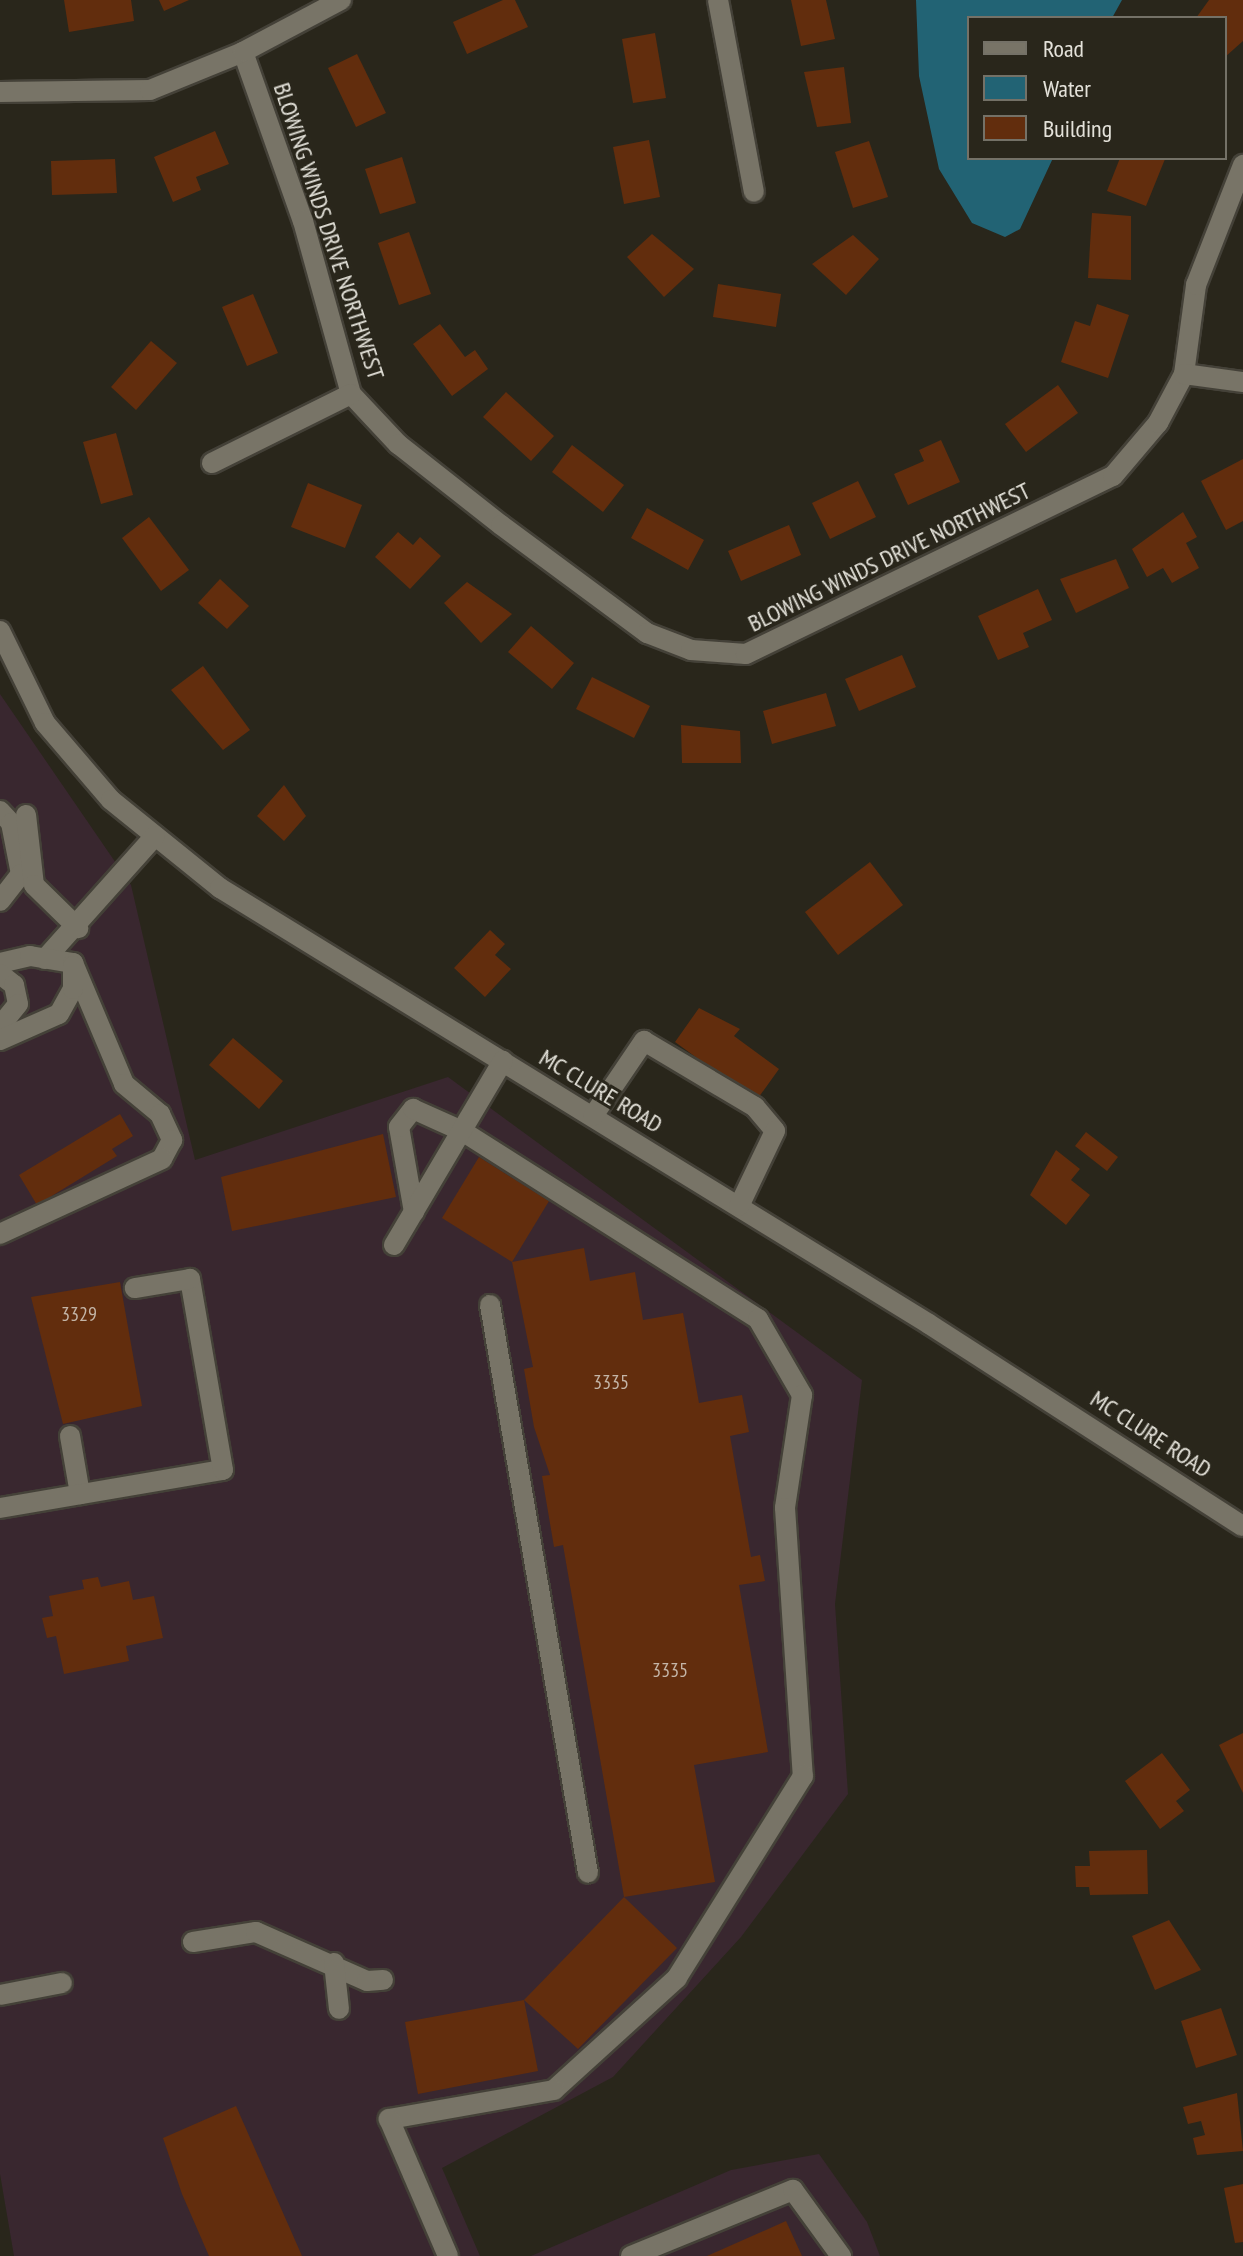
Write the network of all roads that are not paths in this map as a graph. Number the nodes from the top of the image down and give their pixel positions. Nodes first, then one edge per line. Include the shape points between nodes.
1 (341, 0) edge
2 (718, 0) edge
3 (243, 52) junction
4 (0, 92) edge
5 (1243, 165) edge
6 (754, 192) dead end
7 (1184, 374) junction
8 (1243, 382) edge
9 (351, 394) junction
10 (212, 463) dead end
11 (0, 631) edge
12 (0, 811) edge
13 (26, 815) dead end
14 (155, 836) junction
15 (0, 901) edge
16 (78, 928) junction
17 (45, 959) junction
18 (0, 963) edge
19 (73, 963) junction
20 (0, 974) edge
21 (0, 1026) edge
22 (0, 1040) edge
23 (503, 1061) junction
24 (593, 1116) junction
25 (462, 1131) junction
26 (739, 1206) junction
27 (414, 1212) junction
28 (0, 1234) edge
29 (394, 1245) dead end
30 (135, 1288) dead end
31 (490, 1305) dead end
32 (70, 1436) dead end
33 (80, 1494) junction
34 (0, 1508) edge
35 (1243, 1526) edge
36 (588, 1873) dead end
37 (193, 1942) dead end
38 (334, 1963) junction
39 (383, 1980) dead end
40 (62, 1983) dead end
41 (0, 1995) edge
42 (339, 2009) dead end
43 (448, 2256) edge
44 (631, 2256) edge
45 (841, 2256) edge

1 - 3 street
2 - 6 street
3 - 4 street via 150,90
3 - 9 street, BLOWING WINDS DRIVE NORTHWEST via 303,221
5 - 7 street, BLOWING WINDS DRIVE NORTHWEST via 1196,285
7 - 8 street
7 - 9 street, BLOWING WINDS DRIVE NORTHWEST via 1158,423 1113,476 746,654 691,650 647,633 398,444
9 - 10 street
11 - 14 street, MC CLURE ROAD via 45,723 111,800
12 - 15 street via 11,823 21,874
13 - 16 street via 34,885
14 - 16 street
14 - 23 street, MC CLURE ROAD via 220,888
16 - 17 street
17 - 18 street
17 - 19 street
19 - 22 street via 73,989 59,1014
19 - 28 street via 124,1084 169,1128 172,1140 162,1159
20 - 21 street via 14,985 18,1004
23 - 24 street, MC CLURE ROAD
23 - 25 street
24 - 26 street, MC CLURE ROAD
24 - 26 street via 644,1041 755,1107 775,1131
25 - 27 street
25 - 27 street via 413,1109 399,1127
25 - 43 street via 758,1319 802,1395 785,1508 803,1776 677,1978 554,2090 389,2119
26 - 35 street, MC CLURE ROAD
27 - 29 street
30 - 33 street via 190,1279 223,1470
31 - 36 street
32 - 33 street
33 - 34 street
37 - 38 street via 256,1932
38 - 39 street via 367,1981
38 - 42 street
40 - 41 street
44 - 45 street via 793,2190

